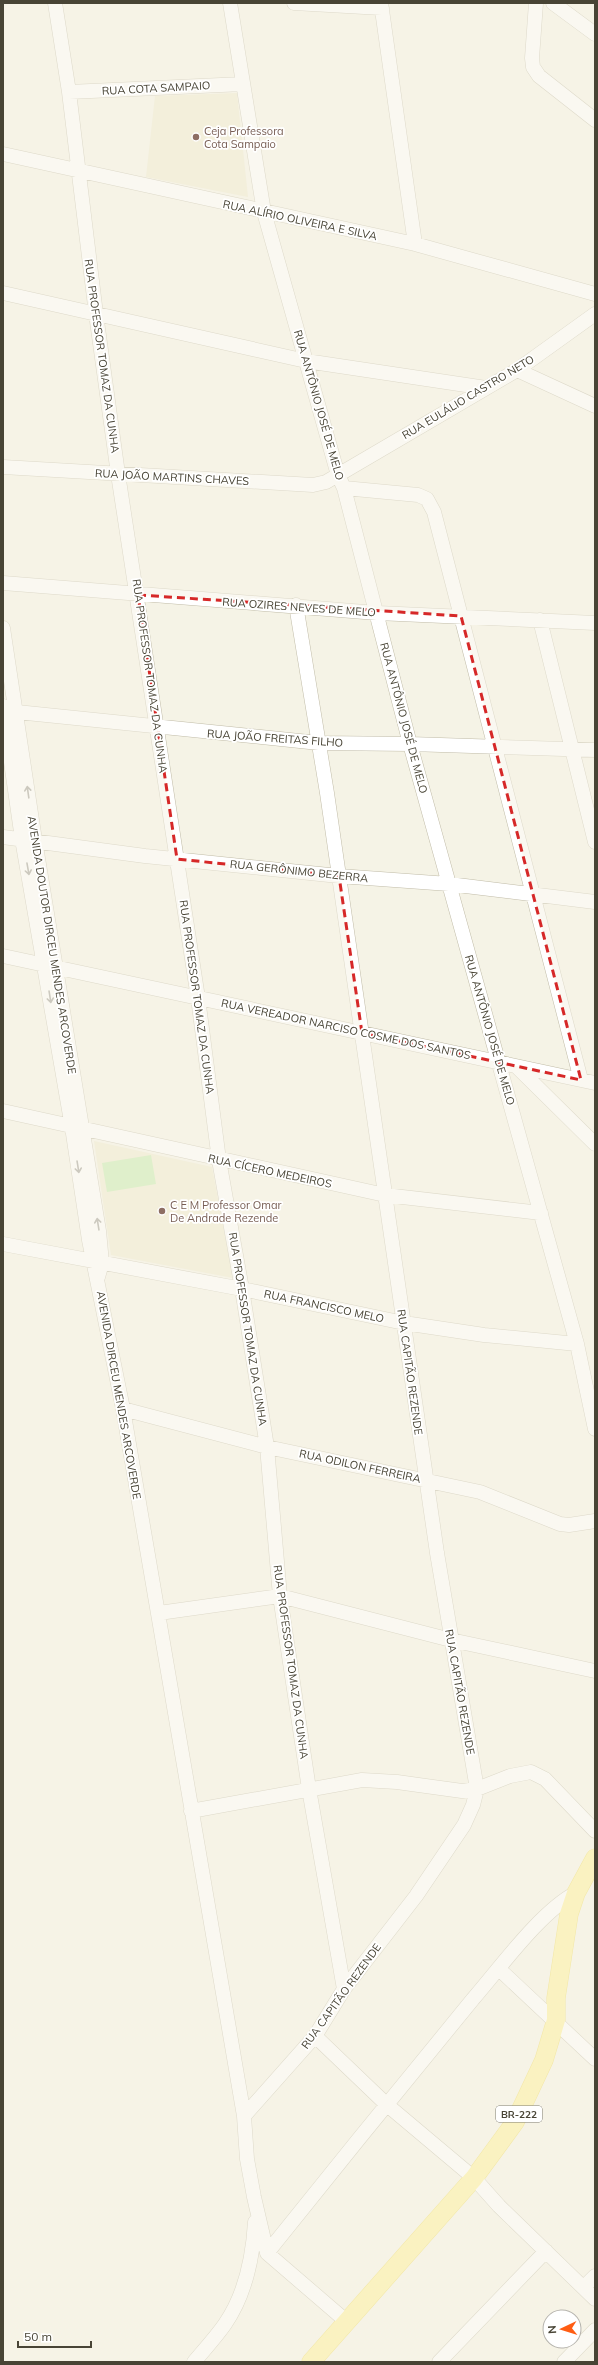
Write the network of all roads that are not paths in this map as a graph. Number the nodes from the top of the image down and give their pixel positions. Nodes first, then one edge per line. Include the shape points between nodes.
1 (55, 3) edge
2 (230, 3) edge
3 (294, 3) edge
4 (536, 3) edge
5 (553, 3) edge
6 (382, 5) edge
7 (595, 34) edge
8 (243, 84) junction
9 (69, 92) junction
10 (595, 120) edge
11 (3, 154) edge
12 (78, 170) junction
13 (264, 212) junction
14 (415, 244) junction
15 (3, 293) edge
16 (595, 294) edge
17 (96, 314) junction
18 (595, 314) edge
19 (306, 361) junction
20 (517, 370) junction
21 (486, 388) junction
22 (595, 406) edge
23 (3, 467) edge
24 (118, 474) junction
25 (338, 474) junction
26 (344, 488) junction
27 (3, 583) edge
28 (138, 595) junction
29 (296, 605) junction
30 (377, 613) junction
31 (461, 616) junction
32 (540, 620) junction
33 (595, 623) edge
34 (3, 628) edge
35 (7, 710) edge
36 (157, 728) junction
37 (319, 743) junction
38 (410, 744) junction
39 (496, 746) junction
40 (595, 750) edge
41 (571, 751) junction
42 (3, 837) edge
43 (29, 839) junction
44 (595, 842) edge
45 (177, 859) junction
46 (339, 876) junction
47 (449, 884) junction
48 (532, 895) junction
49 (595, 902) edge
50 (3, 956) edge
51 (51, 966) junction
52 (198, 998) junction
53 (362, 1033) junction
54 (499, 1062) junction
55 (517, 1067) junction
56 (581, 1080) junction
57 (595, 1083) edge
58 (3, 1111) edge
59 (77, 1128) junction
60 (595, 1144) edge
61 (219, 1160) junction
62 (386, 1196) junction
63 (541, 1213) junction
64 (3, 1244) edge
65 (98, 1262) junction
66 (242, 1289) junction
67 (404, 1323) junction
68 (577, 1344) junction
69 (585, 1378) junction
70 (595, 1388) edge
71 (123, 1409) junction
72 (595, 1426) edge
73 (267, 1447) junction
74 (426, 1480) junction
75 (595, 1521) edge
76 (280, 1596) junction
77 (159, 1613) junction
78 (451, 1640) junction
79 (595, 1671) edge
80 (309, 1789) junction
81 (476, 1789) junction
82 (191, 1811) junction
83 (595, 1832) edge
84 (595, 1858) edge
85 (576, 1894) junction
86 (499, 1969) junction
87 (344, 1990) junction
88 (556, 2020) junction
89 (315, 2036) junction
90 (595, 2058) edge
91 (386, 2104) junction
92 (244, 2116) junction
93 (474, 2178) junction
94 (256, 2208) junction
95 (546, 2251) junction
96 (268, 2253) junction
97 (595, 2276) edge
98 (584, 2287) junction
99 (595, 2299) edge
100 (346, 2321) junction
101 (595, 2330) edge
102 (315, 2360) edge
103 (194, 2362) edge
104 (439, 2362) edge
105 (564, 2362) edge

1 - 9 street, RUA PROFESSOR TOMAZ DA CUNHA
2 - 8 street, RUA ANTÔNIO JOSÉ DE MELO
3 - 6 street
4 - 10 street via 533,67 539,76
5 - 7 street
6 - 14 street
8 - 9 street, RUA COTA SAMPAIO
8 - 13 street, RUA ANTÔNIO JOSÉ DE MELO
9 - 12 street, RUA PROFESSOR TOMAZ DA CUNHA
11 - 12 street, RUA ALÍRIO OLIVEIRA E SILVA
12 - 13 street, RUA ALÍRIO OLIVEIRA E SILVA
12 - 17 street, RUA PROFESSOR TOMAZ DA CUNHA
13 - 14 street, RUA ALÍRIO OLIVEIRA E SILVA
13 - 19 street, RUA ANTÔNIO JOSÉ DE MELO
14 - 16 street, RUA ALÍRIO OLIVEIRA E SILVA
15 - 17 street
17 - 19 street
17 - 24 street, RUA PROFESSOR TOMAZ DA CUNHA
18 - 20 street, RUA EULÁLIO CASTRO NETO
19 - 21 street
19 - 25 street, RUA ANTÔNIO JOSÉ DE MELO
20 - 21 street, RUA EULÁLIO CASTRO NETO
20 - 22 street
21 - 25 street, RUA EULÁLIO CASTRO NETO
23 - 24 street, RUA JOÃO MARTINS CHAVES
24 - 25 street, RUA JOÃO MARTINS CHAVES via 313,485 326,482
24 - 28 street, RUA PROFESSOR TOMAZ DA CUNHA
25 - 26 street, RUA ANTÔNIO JOSÉ DE MELO
26 - 30 street, RUA ANTÔNIO JOSÉ DE MELO
26 - 31 street via 410,493 424,497 434,512
27 - 28 street, RUA OZIRES NEVES DE MELO
28 - 29 street, RUA OZIRES NEVES DE MELO
28 - 36 street, RUA PROFESSOR TOMAZ DA CUNHA
29 - 30 street, RUA OZIRES NEVES DE MELO
29 - 37 street, RUA CAPITÃO REZENDE
30 - 31 street, RUA OZIRES NEVES DE MELO
30 - 38 street, RUA ANTÔNIO JOSÉ DE MELO
31 - 32 street, RUA OZIRES NEVES DE MELO
31 - 39 street
32 - 33 street, RUA OZIRES NEVES DE MELO
32 - 41 street
34 - 35 street, AVENIDA DOUTOR DIRCEU MENDES ARCOVERDE
35 - 36 street, RUA JOÃO FREITAS FILHO
35 - 43 street, AVENIDA DOUTOR DIRCEU MENDES ARCOVERDE
36 - 37 street, RUA JOÃO FREITAS FILHO
36 - 45 street, RUA PROFESSOR TOMAZ DA CUNHA
37 - 38 street, RUA JOÃO FREITAS FILHO
37 - 46 street, RUA CAPITÃO REZENDE
38 - 39 street, RUA JOÃO FREITAS FILHO
38 - 47 street, RUA ANTÔNIO JOSÉ DE MELO
39 - 41 street, RUA JOÃO FREITAS FILHO
39 - 48 street
40 - 41 street, RUA JOÃO FREITAS FILHO
41 - 44 street
42 - 43 street, RUA GERÔNIMO BEZERRA
43 - 45 street, RUA GERÔNIMO BEZERRA
43 - 51 street, AVENIDA DOUTOR DIRCEU MENDES ARCOVERDE
45 - 46 street, RUA GERÔNIMO BEZERRA
45 - 52 street, RUA PROFESSOR TOMAZ DA CUNHA
46 - 47 street, RUA GERÔNIMO BEZERRA
46 - 53 street, RUA CAPITÃO REZENDE
47 - 48 street, RUA GERÔNIMO BEZERRA
47 - 54 street, RUA ANTÔNIO JOSÉ DE MELO
48 - 49 street, RUA GERÔNIMO BEZERRA
48 - 56 street
50 - 51 street, RUA VEREADOR NARCISO COSME DOS SANTOS
51 - 52 street, RUA VEREADOR NARCISO COSME DOS SANTOS
51 - 59 street, AVENIDA DOUTOR DIRCEU MENDES ARCOVERDE
52 - 53 street, RUA VEREADOR NARCISO COSME DOS SANTOS
52 - 61 street, RUA PROFESSOR TOMAZ DA CUNHA
53 - 54 street, RUA VEREADOR NARCISO COSME DOS SANTOS
53 - 62 street, RUA CAPITÃO REZENDE
54 - 55 street, RUA VEREADOR NARCISO COSME DOS SANTOS
54 - 63 street, RUA ANTÔNIO JOSÉ DE MELO
55 - 56 street, RUA VEREADOR NARCISO COSME DOS SANTOS
55 - 60 street
56 - 57 street, RUA VEREADOR NARCISO COSME DOS SANTOS
58 - 59 street, RUA CÍCERO MEDEIROS
59 - 61 street, RUA CÍCERO MEDEIROS
59 - 65 street, AVENIDA DOUTOR DIRCEU MENDES ARCOVERDE via 99,1231
61 - 62 street, RUA CÍCERO MEDEIROS
61 - 66 street, RUA PROFESSOR TOMAZ DA CUNHA
62 - 63 street, RUA CÍCERO MEDEIROS
62 - 67 street, RUA CAPITÃO REZENDE
63 - 68 street, RUA ANTÔNIO JOSÉ DE MELO
64 - 65 street, RUA FRANCISCO MELO
65 - 66 street, RUA FRANCISCO MELO
65 - 71 street, AVENIDA DIRCEU MENDES ARCOVERDE via 98,1278
66 - 67 street, RUA FRANCISCO MELO
66 - 73 street, RUA PROFESSOR TOMAZ DA CUNHA
67 - 68 street, RUA FRANCISCO MELO via 484,1335
67 - 74 street, RUA CAPITÃO REZENDE
68 - 69 street, RUA ANTÔNIO JOSÉ DE MELO
69 - 70 street
69 - 72 street, RUA ANTÔNIO JOSÉ DE MELO
71 - 73 street, RUA ODILON FERREIRA
71 - 77 street, AVENIDA DIRCEU MENDES ARCOVERDE
73 - 74 street, RUA ODILON FERREIRA
73 - 76 street, RUA PROFESSOR TOMAZ DA CUNHA
74 - 75 street, RUA ODILON FERREIRA via 504,1500 560,1524
74 - 78 street, RUA CAPITÃO REZENDE
76 - 77 street
76 - 78 street
76 - 80 street, RUA PROFESSOR TOMAZ DA CUNHA
77 - 82 street, AVENIDA DIRCEU MENDES ARCOVERDE
78 - 79 street
78 - 81 street, RUA CAPITÃO REZENDE
80 - 81 street via 377,1780 452,1791
80 - 82 street
80 - 87 street, RUA PROFESSOR TOMAZ DA CUNHA
81 - 83 street via 526,1772 545,1779
81 - 87 street, RUA CAPITÃO REZENDE via 471,1812 449,1848 416,1896
82 - 92 street, AVENIDA DIRCEU MENDES ARCOVERDE
84 - 85 main road, BR-222
85 - 86 street via 548,1913
85 - 88 main road, BR-222 via 569,1914 556,1998
86 - 88 street
86 - 91 street
87 - 89 street, RUA CAPITÃO REZENDE
88 - 90 street
88 - 93 main road, BR-222 via 544,2060 515,2122
89 - 91 street
89 - 92 street, RUA CAPITÃO REZENDE
91 - 93 street
91 - 96 street
92 - 94 street, AVENIDA DIRCEU MENDES ARCOVERDE via 247,2159
93 - 95 street
93 - 100 main road, BR-222
94 - 96 street
94 - 103 street via 253,2252 239,2295 226,2324
95 - 98 street
95 - 104 street
96 - 100 street
97 - 98 street
98 - 99 street
100 - 102 main road, BR-222
101 - 105 street

